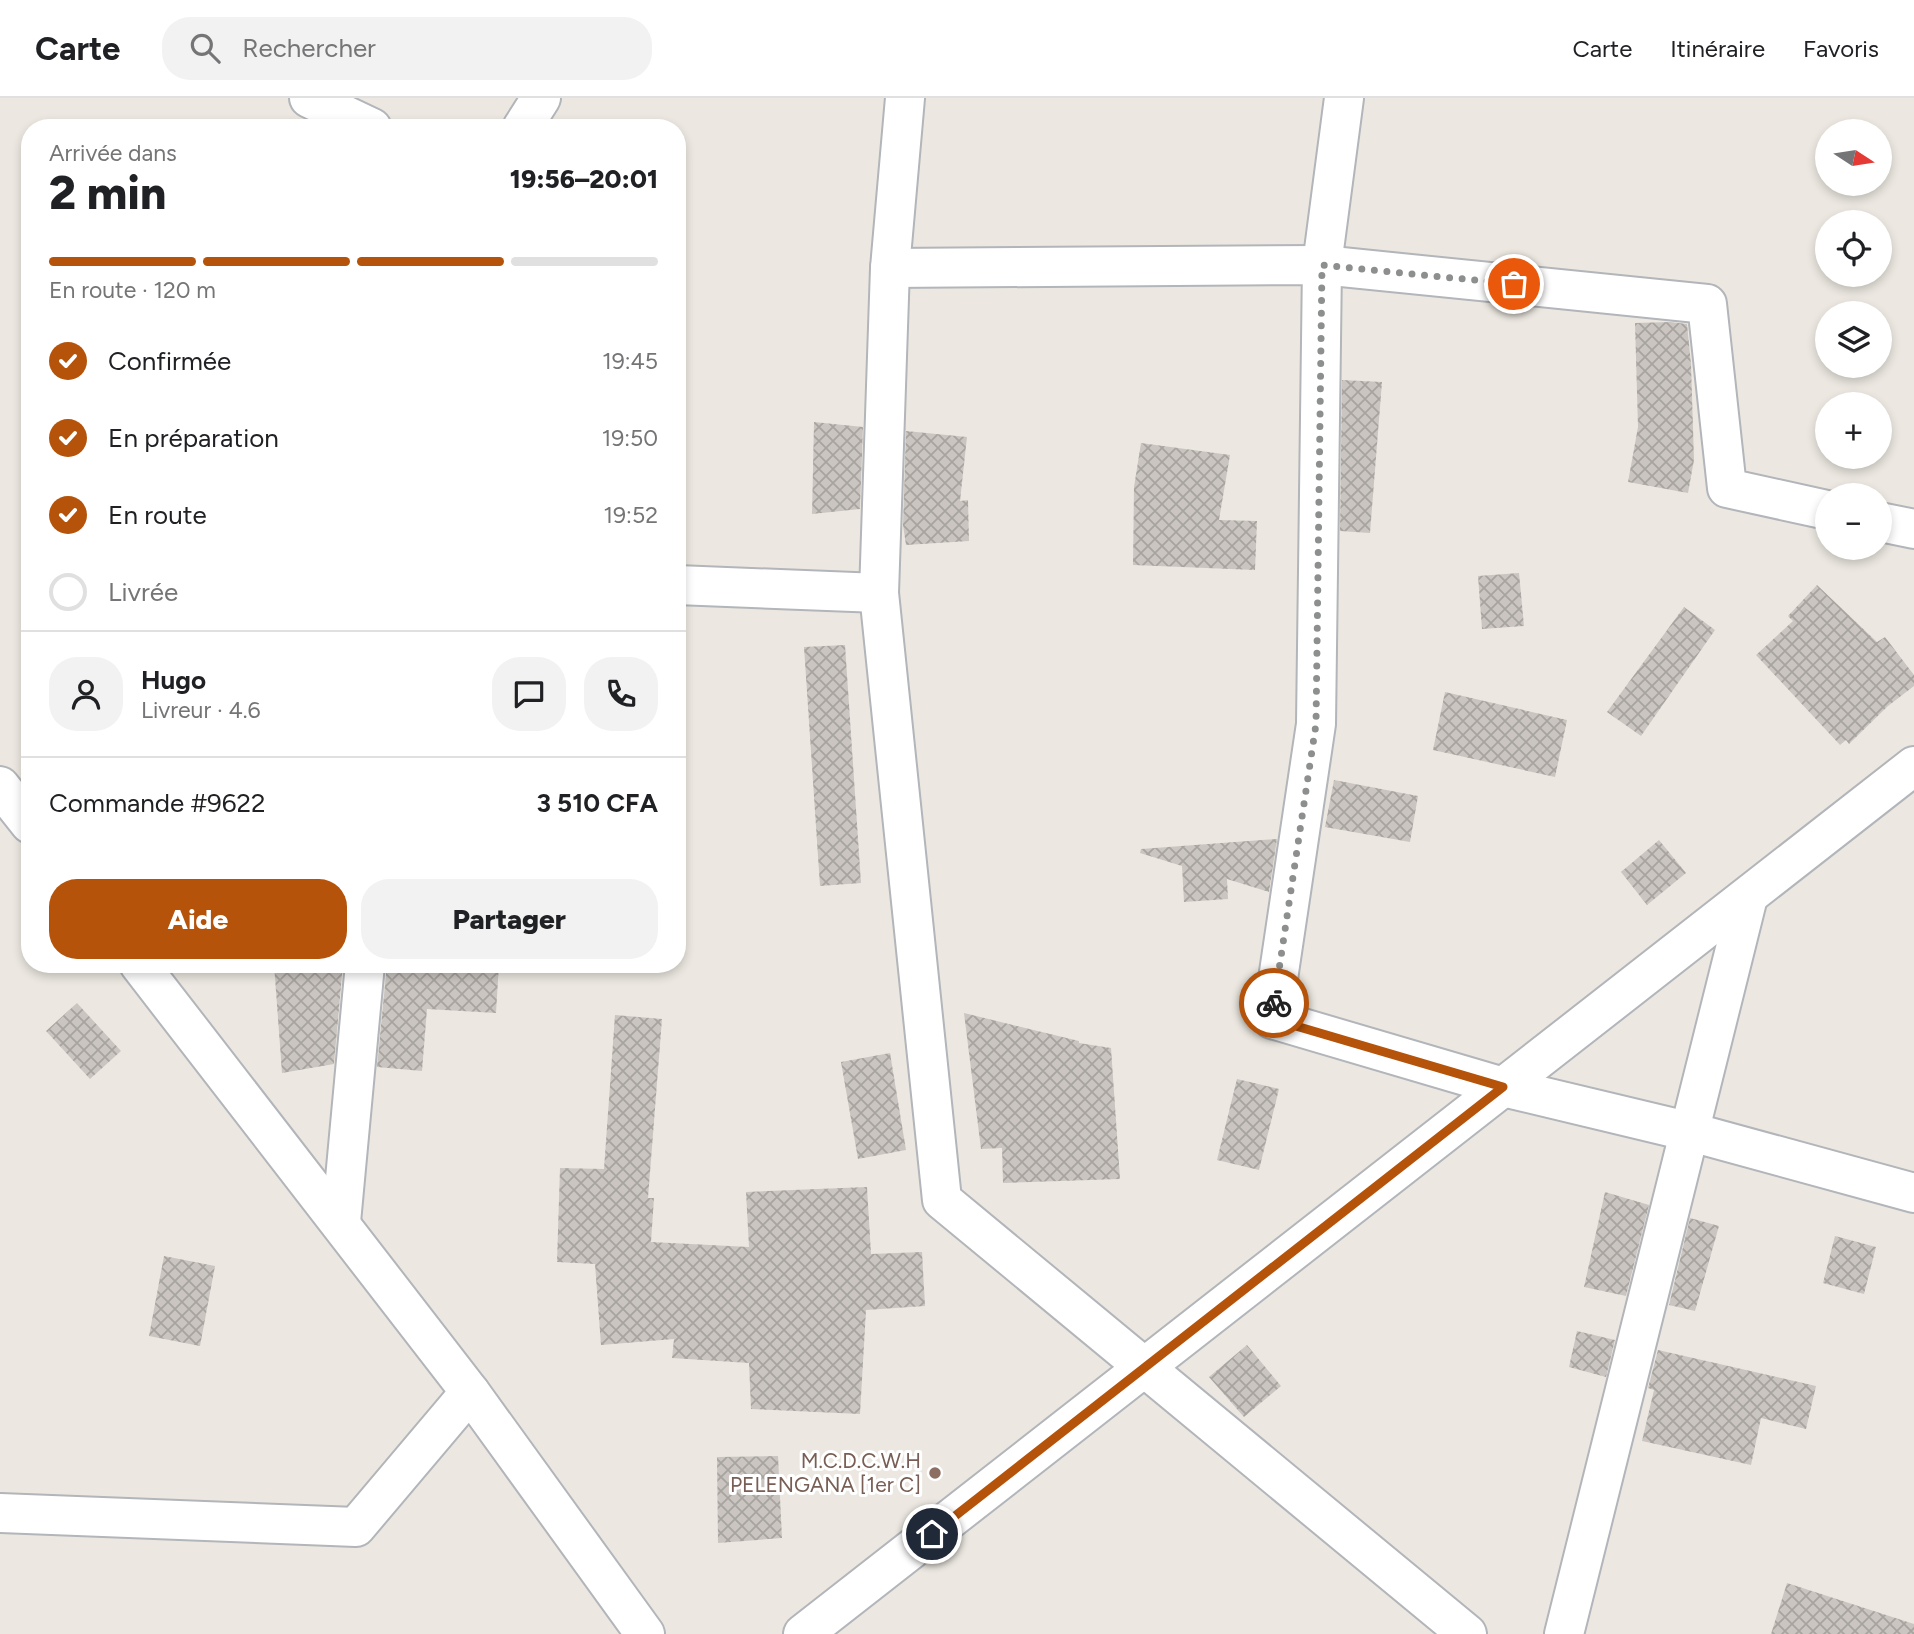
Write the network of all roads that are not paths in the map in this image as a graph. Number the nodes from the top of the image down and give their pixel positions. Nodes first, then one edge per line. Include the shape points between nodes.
1 (309, 98) edge
2 (541, 98) edge
3 (905, 98) edge
4 (1344, 98) edge
5 (353, 119) edge
6 (528, 119) edge
7 (1322, 265) junction
8 (890, 268) junction
9 (1815, 507) edge
10 (1892, 524) edge
11 (1914, 529) edge
12 (686, 585) edge
13 (879, 593) junction
14 (1914, 766) edge
15 (0, 786) edge
16 (21, 813) edge
17 (1748, 897) junction
18 (146, 973) edge
19 (364, 973) edge
20 (1503, 1087) junction
21 (1691, 1132) junction
22 (1914, 1193) edge
23 (341, 1222) junction
24 (1146, 1366) junction
25 (470, 1392) junction
26 (0, 1513) edge
27 (645, 1634) edge
28 (803, 1634) edge
29 (1467, 1634) edge
30 (1564, 1634) edge

1 - 5 street
2 - 6 street
3 - 8 street
4 - 7 street
7 - 8 street
7 - 9 street via 1707,304 1727,488
7 - 20 street via 1316,724 1272,1019
8 - 13 street
10 - 11 street
12 - 13 street
13 - 24 street via 942,1200
14 - 17 street
15 - 16 street
17 - 20 street
17 - 21 street
18 - 23 street
19 - 23 street
20 - 21 street
20 - 24 street
21 - 22 street
21 - 30 street
23 - 25 street
24 - 28 street
24 - 29 street
25 - 26 street via 356,1527
25 - 27 street

